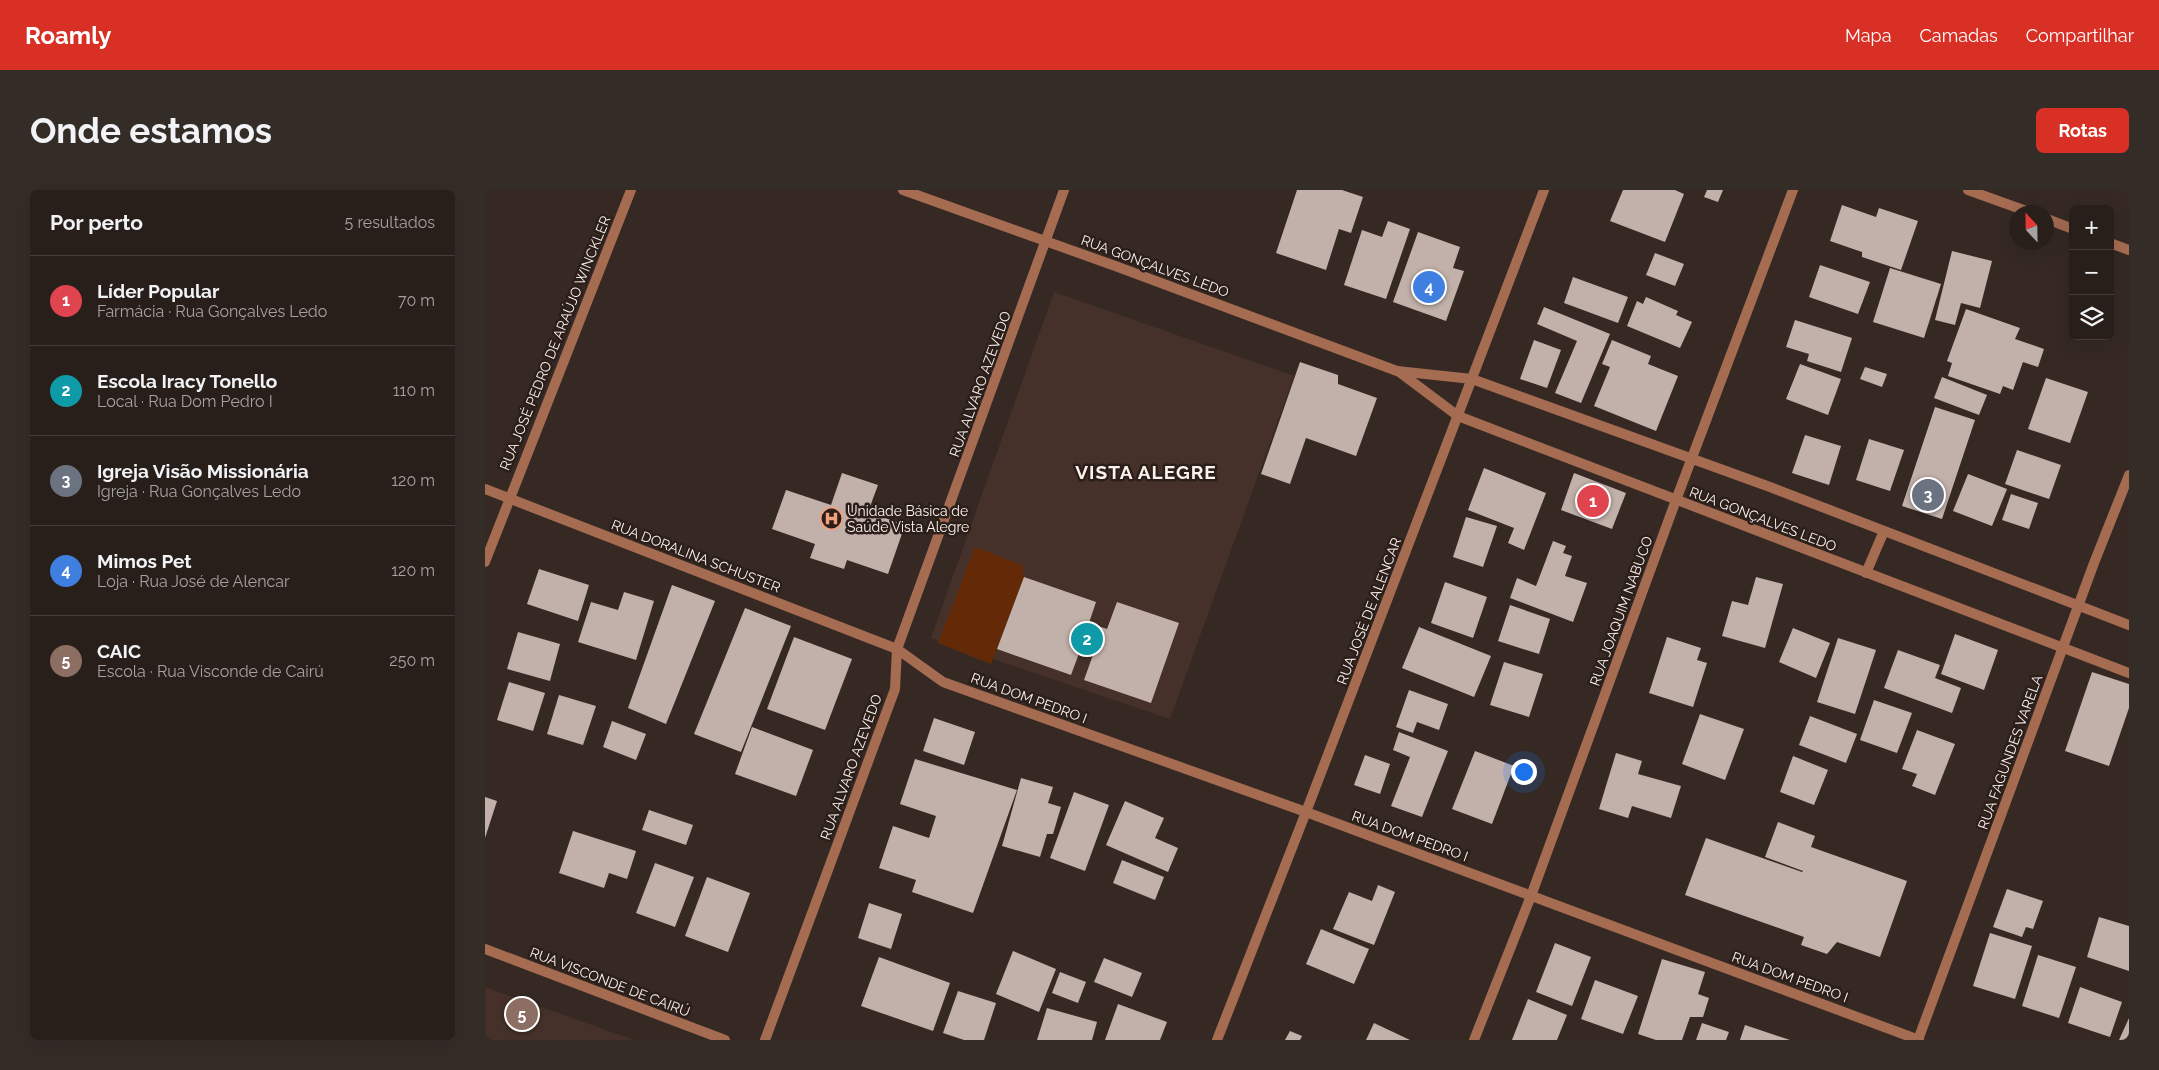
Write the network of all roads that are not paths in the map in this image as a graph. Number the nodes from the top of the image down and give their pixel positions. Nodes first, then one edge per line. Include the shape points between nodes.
1 (631, 190) edge
2 (903, 190) edge
3 (1064, 190) edge
4 (1544, 190) edge
5 (1793, 190) edge
6 (1967, 190) edge
7 (2009, 205) edge
8 (2054, 222) edge
9 (2069, 227) edge
10 (1047, 241) junction
11 (2114, 244) edge
12 (2129, 250) edge
13 (1397, 371) junction
14 (1472, 379) junction
15 (1458, 416) junction
16 (1692, 459) junction
17 (2129, 475) edge
18 (485, 489) edge
19 (509, 498) junction
20 (1676, 500) junction
21 (1884, 531) junction
22 (485, 562) edge
23 (1867, 573) junction
24 (2079, 604) junction
25 (2129, 624) edge
26 (2063, 646) junction
27 (897, 649) junction
28 (2129, 673) edge
29 (1306, 812) junction
30 (1531, 896) junction
31 (485, 949) edge
32 (725, 1040) edge
33 (765, 1040) edge
34 (1217, 1040) edge
35 (1474, 1040) edge
36 (1918, 1040) edge

1 - 19 street, RUA JOSÉ PEDRO DE ARAÚJO WINCKLER
2 - 10 street, RUA GONÇALVES LEDO
3 - 10 street, RUA ALVARO AZEVEDO
4 - 14 street, RUA JOSÉ DE ALENCAR
5 - 16 street, RUA JOAQUIM NABUCO
6 - 7 street
8 - 9 street
10 - 13 street, RUA GONÇALVES LEDO
10 - 27 street, RUA ALVARO AZEVEDO
11 - 12 street
13 - 14 street, RUA GONÇALVES LEDO
13 - 15 street, RUA GONÇALVES LEDO
14 - 15 street, RUA JOSÉ DE ALENCAR
14 - 16 street, RUA GONÇALVES LEDO
15 - 20 street, RUA GONÇALVES LEDO
15 - 29 street, RUA JOSÉ DE ALENCAR
16 - 20 street, RUA JOAQUIM NABUCO
16 - 21 street, RUA GONÇALVES LEDO
17 - 24 street, RUA FAGUNDES VARELA
18 - 19 street, RUA DORALINA SCHUSTER
19 - 22 street, RUA JOSÉ PEDRO DE ARAÚJO WINCKLER
19 - 27 street, RUA DORALINA SCHUSTER
20 - 23 street, RUA GONÇALVES LEDO
20 - 30 street, RUA JOAQUIM NABUCO
21 - 23 street
21 - 24 street, RUA GONÇALVES LEDO
23 - 26 street, RUA GONÇALVES LEDO
24 - 25 street, RUA GONÇALVES LEDO
24 - 26 street, RUA FAGUNDES VARELA
26 - 28 street, RUA GONÇALVES LEDO
26 - 36 street, RUA FAGUNDES VARELA
27 - 29 street, RUA DOM PEDRO I via 943,682
27 - 33 street, RUA ALVARO AZEVEDO via 895,689
29 - 30 street, RUA DOM PEDRO I
29 - 34 street, RUA JOSÉ DE ALENCAR
30 - 35 street, RUA JOAQUIM NABUCO
30 - 36 street, RUA DOM PEDRO I
31 - 32 street, RUA VISCONDE DE CAIRÚ

